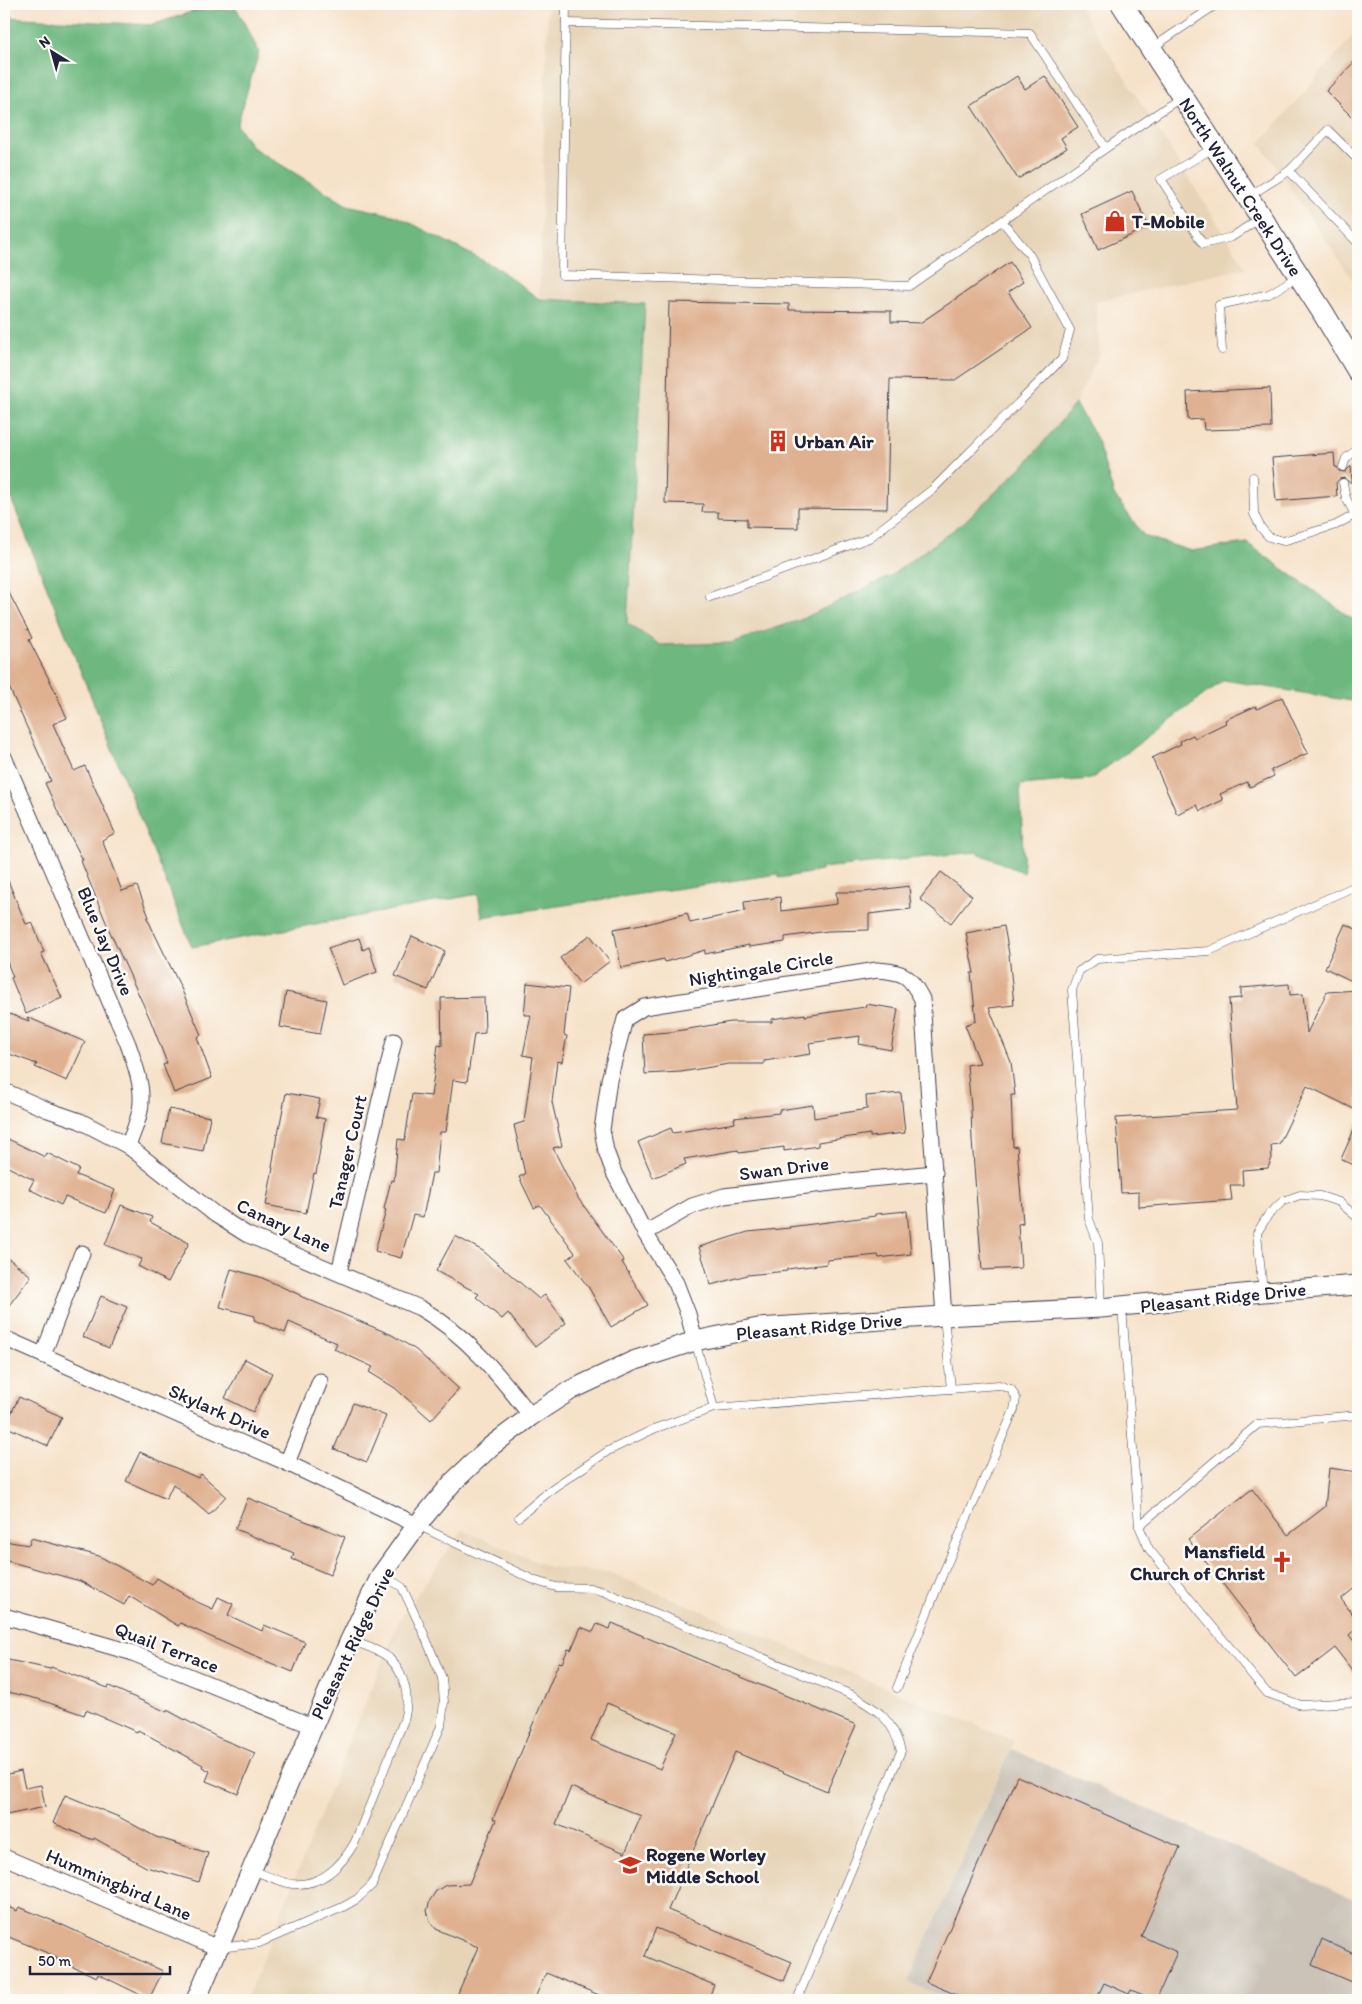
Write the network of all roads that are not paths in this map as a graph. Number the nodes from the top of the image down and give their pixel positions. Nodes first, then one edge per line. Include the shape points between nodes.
1 (566, 4) edge
2 (1122, 4) edge
3 (1216, 4) edge
4 (566, 23) junction
5 (1151, 49) junction
6 (1182, 97) junction
7 (1215, 147) junction
8 (1106, 148) junction
9 (1358, 160) edge
10 (1289, 171) junction
11 (1247, 198) junction
12 (1260, 218) junction
13 (1002, 221) junction
14 (1358, 243) edge
15 (1299, 276) junction
16 (1222, 350) dead end
17 (1358, 371) edge
18 (1358, 449) edge
19 (1342, 467) dead end
20 (1253, 477) dead end
21 (1343, 483) dead end
22 (1357, 514) edge
23 (710, 597) dead end
24 (4, 757) edge
25 (1358, 885) edge
26 (394, 1041) dead end
27 (4, 1091) edge
28 (128, 1146) junction
29 (935, 1174) junction
30 (1358, 1218) edge
31 (645, 1233) junction
32 (82, 1253) dead end
33 (339, 1272) junction
34 (1358, 1285) edge
35 (1263, 1292) junction
36 (1122, 1307) junction
37 (1101, 1308) junction
38 (944, 1316) junction
39 (4, 1338) edge
40 (695, 1341) junction
41 (43, 1355) junction
42 (320, 1381) dead end
43 (951, 1389) junction
44 (714, 1408) junction
45 (532, 1416) junction
46 (1358, 1416) edge
47 (287, 1463) junction
48 (519, 1517) dead end
49 (417, 1525) junction
50 (1139, 1526) junction
51 (381, 1575) junction
52 (4, 1616) edge
53 (350, 1640) junction
54 (897, 1688) dead end
55 (1358, 1702) edge
56 (312, 1726) junction
57 (4, 1857) edge
58 (252, 1870) junction
59 (218, 1948) junction
60 (196, 2000) edge
61 (796, 2000) edge

1 - 4 lane
2 - 5 main road, North Walnut Creek Drive
3 - 5 lane
4 - 8 lane via 1030,33
4 - 13 lane via 562,275 909,286
5 - 6 main road, North Walnut Creek Drive
6 - 7 main road, North Walnut Creek Drive
6 - 8 lane
7 - 11 main road, North Walnut Creek Drive
7 - 12 lane via 1161,180 1204,244 1232,236
8 - 13 lane
9 - 10 lane via 1328,130
10 - 11 lane
10 - 14 lane
11 - 12 main road, North Walnut Creek Drive
12 - 15 main road, North Walnut Creek Drive
13 - 23 lane via 1029,254 1070,330 1062,359 933,489 870,538
15 - 16 lane via 1269,294 1219,305
15 - 17 main road, North Walnut Creek Drive
18 - 19 lane via 1346,458
20 - 22 lane via 1254,514 1269,537 1283,541 1336,525
21 - 22 lane via 1346,498
24 - 28 street, Blue Jay Drive via 128,1044 141,1101
25 - 37 lane via 1208,951 1097,959 1079,971 1072,990 1088,1219 1098,1243
26 - 33 street, Tanager Court
27 - 28 street, Canary Lane via 80,1121
28 - 33 street, Canary Lane via 216,1215 246,1234
29 - 31 street, Swan Drive via 724,1196 692,1206
29 - 31 street, Nightingale Circle via 922,1000 914,984 900,972 877,970 644,1007 625,1019 609,1080 602,1130 614,1173
29 - 38 street, Nightingale Circle
30 - 35 lane via 1339,1202 1320,1196 1300,1195 1283,1201 1268,1215 1257,1233
31 - 40 street, Nightingale Circle via 676,1283
32 - 41 street
33 - 45 street, Canary Lane via 440,1319 480,1354
34 - 35 street, Pleasant Ridge Drive
35 - 36 street, Pleasant Ridge Drive
36 - 37 street, Pleasant Ridge Drive
36 - 50 lane
37 - 38 street, Pleasant Ridge Drive
38 - 40 street, Pleasant Ridge Drive via 758,1328
38 - 43 lane
39 - 41 street, Skylark Drive
40 - 44 lane
40 - 45 street, Pleasant Ridge Drive via 633,1361 571,1390
41 - 47 street, Skylark Drive
42 - 47 street
43 - 44 lane
43 - 54 lane via 999,1385 1011,1389 1016,1398 1014,1410
44 - 48 lane via 656,1428 608,1451 553,1488
45 - 49 street, Pleasant Ridge Drive via 490,1447 459,1476
46 - 50 lane via 1258,1424
47 - 49 street, Skylark Drive
49 - 51 street, Pleasant Ridge Drive
49 - 61 lane via 536,1581 556,1587 605,1592 852,1694 876,1708 887,1721 897,1734 901,1751
50 - 55 lane via 1149,1549 1267,1693 1301,1705
51 - 53 street, Pleasant Ridge Drive
51 - 59 lane via 402,1587 442,1678 444,1702 441,1726 372,1885 343,1907 259,1943
52 - 56 street, Quail Terrace via 130,1652
53 - 56 street, Pleasant Ridge Drive
53 - 58 lane via 388,1658 398,1671 407,1696 404,1720 354,1842 345,1859 318,1880 292,1884
56 - 58 street, Pleasant Ridge Drive
57 - 59 street, Hummingbird Lane
58 - 59 street, Pleasant Ridge Drive
59 - 60 street, Pleasant Ridge Drive

